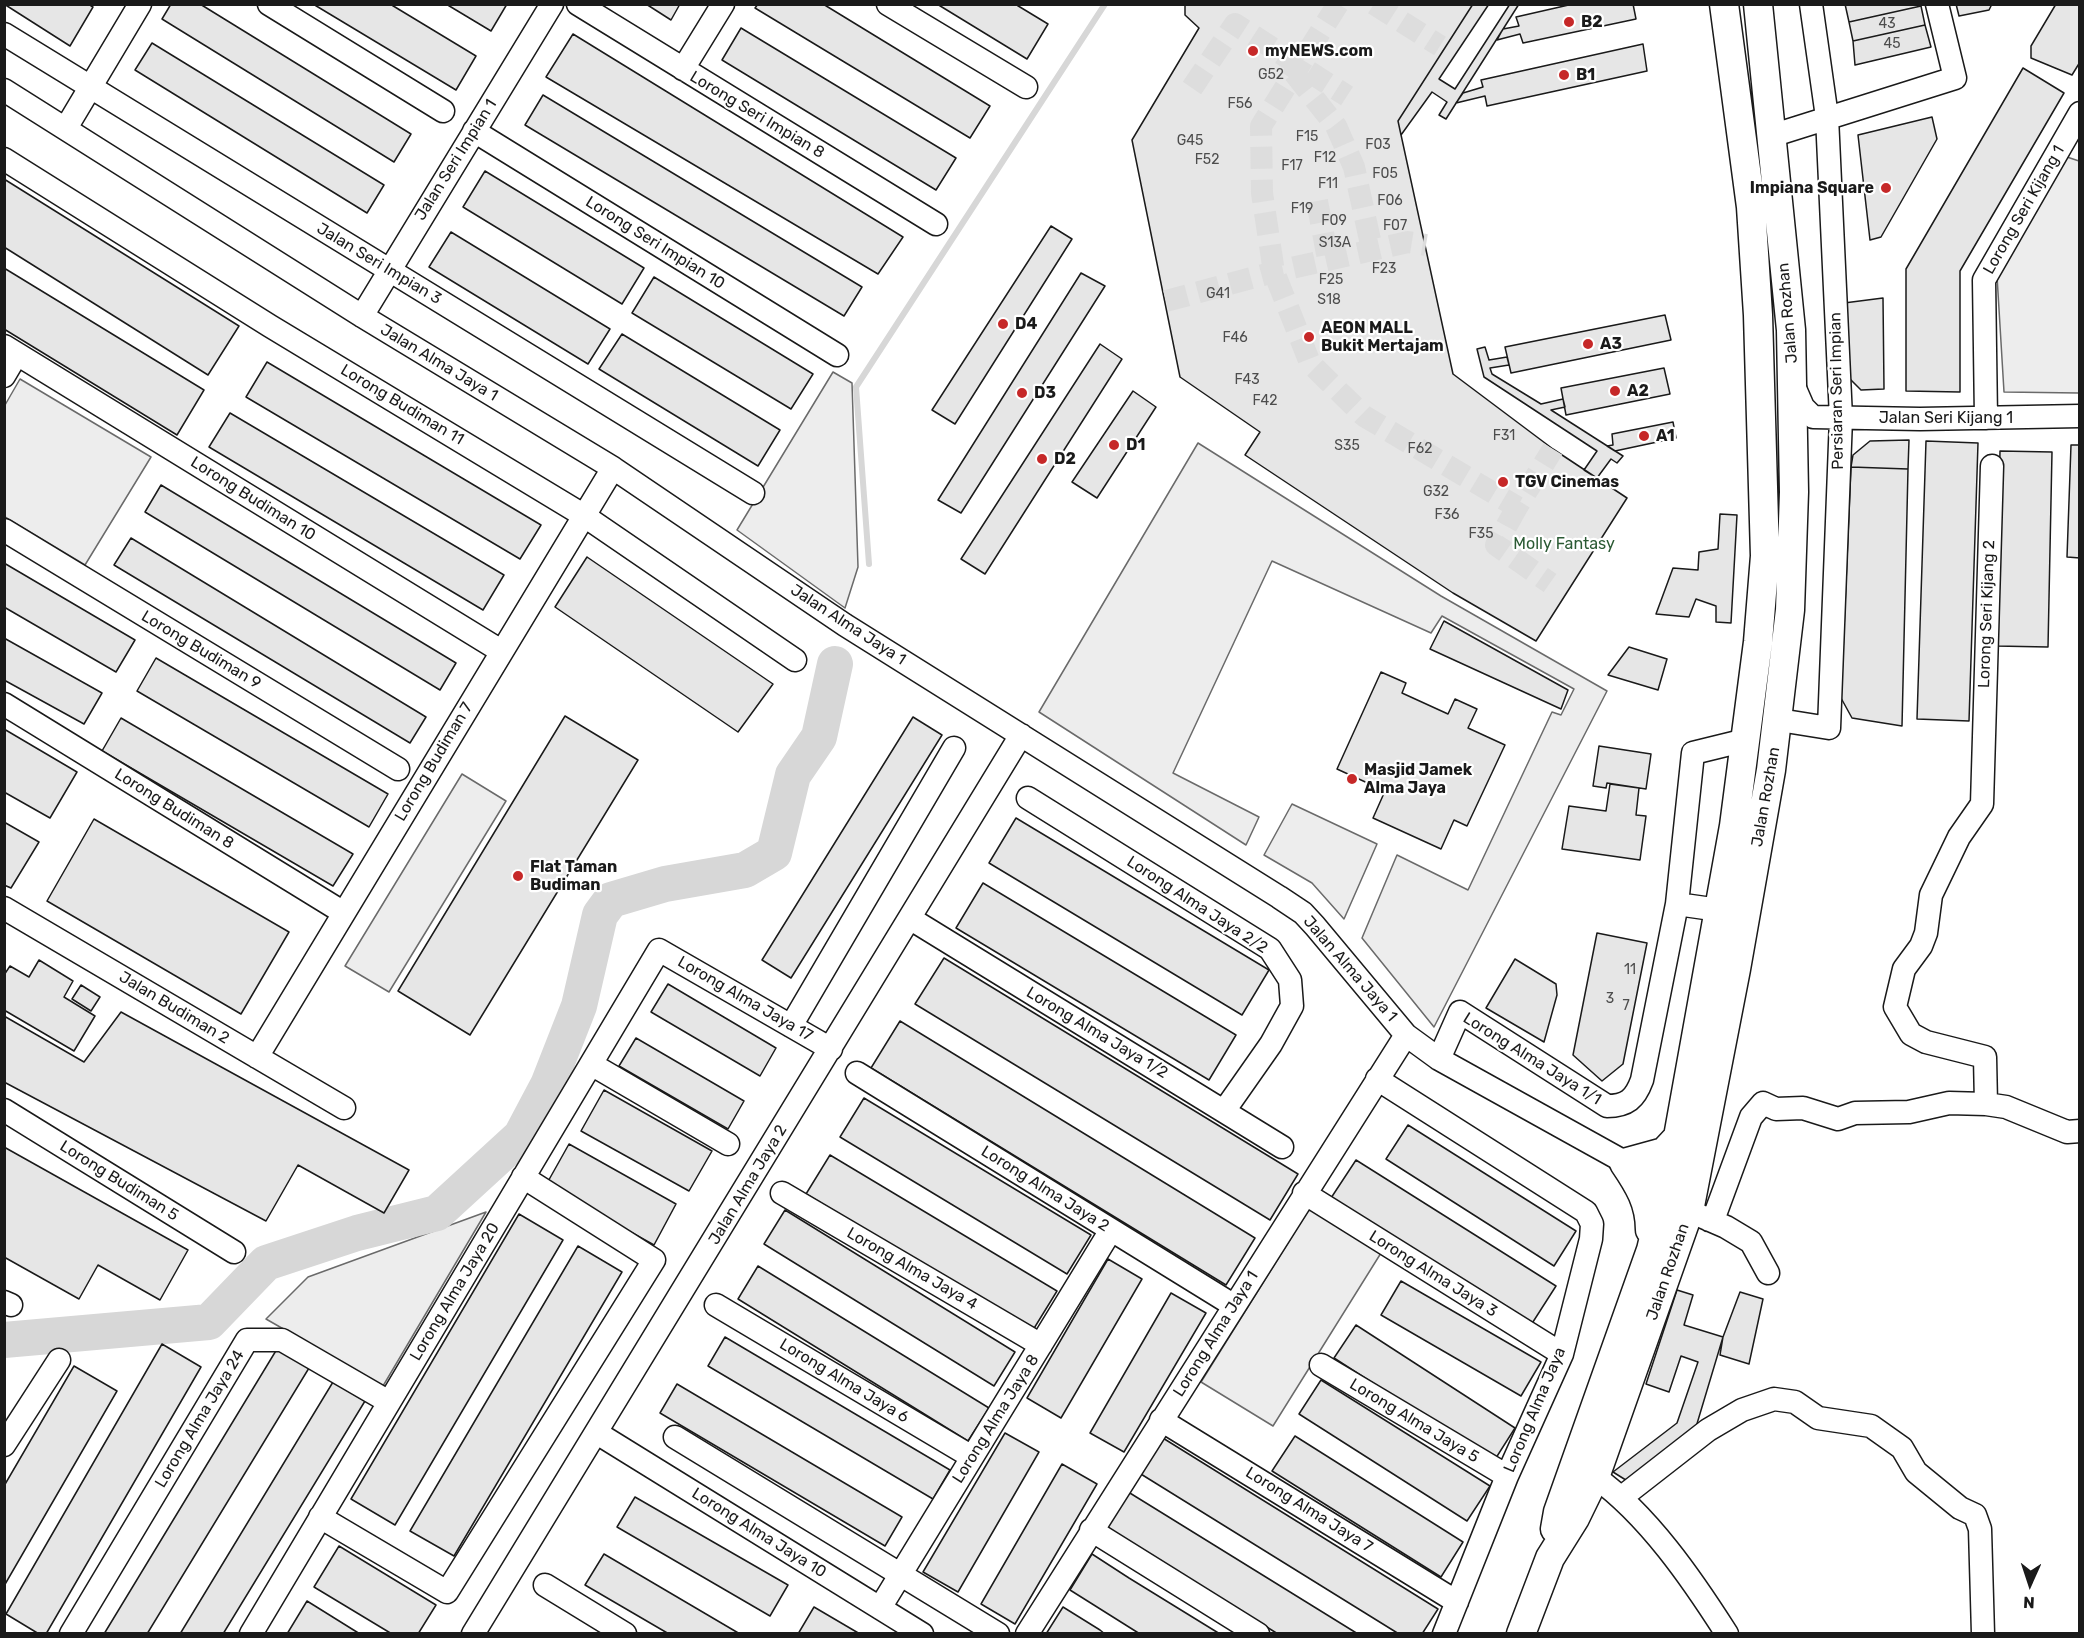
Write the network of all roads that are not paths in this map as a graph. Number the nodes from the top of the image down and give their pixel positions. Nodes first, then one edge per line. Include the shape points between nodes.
1 (140, 4) edge
2 (269, 4) edge
3 (552, 4) edge
4 (578, 4) edge
5 (723, 4) edge
6 (888, 4) edge
7 (1724, 4) edge
8 (1758, 4) edge
9 (1811, 4) edge
10 (1937, 4) edge
11 (4, 34) edge
12 (683, 69) junction
13 (90, 86) junction
14 (1026, 87) dead end
15 (4, 90) edge
16 (443, 111) dead end
17 (2079, 113) edge
18 (1827, 117) junction
19 (66, 128) junction
20 (474, 131) junction
21 (1771, 136) junction
22 (2069, 153) edge
23 (4, 159) edge
24 (936, 224) dead end
25 (388, 269) junction
26 (362, 316) junction
27 (11, 350) edge
28 (837, 355) dead end
29 (4, 376) edge
30 (1793, 382) junction
31 (2079, 416) edge
32 (1813, 417) junction
33 (1841, 418) junction
34 (1986, 418) junction
35 (1793, 441) junction
36 (1992, 466) dead end
37 (613, 468) junction
38 (753, 493) dead end
39 (583, 515) junction
40 (4, 530) edge
41 (501, 651) junction
42 (795, 660) dead end
43 (4, 704) edge
44 (1779, 720) junction
45 (1021, 735) junction
46 (1746, 740) junction
47 (954, 748) dead end
48 (398, 769) dead end
49 (1028, 798) dead end
50 (1677, 904) junction
51 (4, 908) edge
52 (1719, 910) junction
53 (344, 914) junction
54 (911, 919) junction
55 (659, 950) joint
56 (791, 1026) junction
57 (1406, 1035) junction
58 (831, 1048) junction
59 (257, 1058) junction
60 (1438, 1059) junction
61 (591, 1064) junction
62 (857, 1073) dead end
63 (1377, 1079) junction
64 (1986, 1104) junction
65 (344, 1108) dead end
66 (4, 1110) edge
67 (1224, 1111) junction
68 (2079, 1131) edge
69 (1691, 1138) junction
70 (728, 1144) dead end
71 (1282, 1148) dead end
72 (1624, 1163) junction
73 (523, 1177) junction
74 (1666, 1185) junction
75 (782, 1193) dead end
76 (1304, 1193) junction
77 (1699, 1216) junction
78 (1112, 1230) junction
79 (1664, 1247) junction
80 (234, 1252) dead end
81 (1768, 1273) dead end
82 (716, 1305) dead end
83 (1233, 1305) junction
84 (1041, 1345) junction
85 (1562, 1354) junction
86 (59, 1359) dead end
87 (1321, 1365) dead end
88 (389, 1402) junction
89 (1161, 1420) junction
90 (597, 1432) junction
91 (675, 1437) dead end
92 (4, 1445) edge
93 (972, 1457) junction
94 (1507, 1476) junction
95 (1595, 1477) junction
96 (1622, 1497) junction
97 (320, 1518) junction
98 (1092, 1530) junction
99 (1550, 1558) junction
100 (901, 1574) junction
101 (545, 1585) dead end
102 (1457, 1602) junction
103 (880, 1608) junction
104 (71, 1634) edge
105 (251, 1634) edge
106 (473, 1634) edge
107 (625, 1634) edge
108 (922, 1634) edge
109 (998, 1634) edge
110 (1027, 1634) edge
111 (1258, 1634) edge
112 (1444, 1634) edge
113 (1521, 1634) edge
114 (1727, 1634) edge
115 (1983, 1634) edge

1 - 13 street
2 - 16 street
3 - 20 street, Jalan Seri Impian 1
4 - 12 street, Lorong Seri Impian 8
5 - 12 street
6 - 14 street
7 - 46 main road, Jalan Rozhan via 1752,207 1763,409 1765,556
8 - 21 main road, Jalan Rozhan
9 - 18 street, Persiaran Seri Impian
10 - 18 street via 1955,78
11 - 13 street, Jalan Seri Impian 3
12 - 24 street, Lorong Seri Impian 8
13 - 19 street
13 - 25 street, Jalan Seri Impian 3
15 - 19 street, Jalan Alma Jaya 1
17 - 22 street, Lorong Seri Kijang 1
18 - 21 street
18 - 33 street, Persiaran Seri Impian
19 - 26 street, Jalan Alma Jaya 1
20 - 25 street, Jalan Seri Impian 1
20 - 28 street, Lorong Seri Impian 10
21 - 30 main road, Jalan Rozhan
22 - 34 street, Lorong Seri Kijang 1 via 1984,280
23 - 39 street, Lorong Budiman 11
25 - 26 street, Jalan Seri Impian 1
25 - 38 street, Jalan Seri Impian 3
26 - 37 street, Jalan Alma Jaya 1
27 - 29 street
27 - 41 street, Lorong Budiman 10
30 - 32 street via 1803,407
30 - 35 main road, Jalan Rozhan
31 - 34 street, Jalan Seri Kijang 1
32 - 33 street, Jalan Seri Kijang 1
32 - 35 street
33 - 34 street, Jalan Seri Kijang 1
33 - 44 street, Persiaran Seri Impian via 1829,728
35 - 44 main road, Jalan Rozhan via 1790,610
36 - 64 street, Lorong Seri Kijang 2 via 1982,804 1959,837 1930,895 1926,933 1904,969 1896,1007 1911,1034 1926,1042 1985,1057
37 - 39 street, Lorong Budiman 7
37 - 45 street, Jalan Alma Jaya 1 via 845,625
39 - 41 street, Lorong Budiman 7
39 - 42 street, Lorong Budiman 11
40 - 48 street, Lorong Budiman 9
41 - 53 street, Lorong Budiman 7
43 - 53 street, Lorong Budiman 8
44 - 69 main road, Jalan Rozhan
45 - 54 street, Jalan Alma Jaya 2
45 - 57 street, Jalan Alma Jaya 1 via 1303,913
46 - 50 street via 1693,753
46 - 52 main road, Jalan Rozhan
47 - 56 street
49 - 67 street, Lorong Alma Jaya 2/2 via 1270,949 1290,980 1292,1006 1271,1044
50 - 52 street
50 - 60 street, Lorong Alma Jaya 1/1 via 1642,1080 1636,1095 1622,1106 1607,1106 1460,1012
51 - 59 street, Jalan Budiman 2
52 - 69 main road, Jalan Rozhan
53 - 59 street, Lorong Budiman 7
54 - 58 street, Jalan Alma Jaya 2
54 - 67 street, Lorong Alma Jaya 1/2
55 - 56 street, Lorong Alma Jaya 17
55 - 61 street, Lorong Alma Jaya 20
56 - 58 street, Lorong Alma Jaya 17
57 - 60 street, Jalan Alma Jaya 1
57 - 63 street, Lorong Alma Jaya 1
58 - 90 street, Jalan Alma Jaya 2
59 - 65 street, Jalan Budiman 2
60 - 72 street, Jalan Alma Jaya 1
61 - 70 street
61 - 73 street, Lorong Alma Jaya 20
62 - 78 street, Lorong Alma Jaya 2
63 - 76 street, Lorong Alma Jaya 1
63 - 85 street, Lorong Alma Jaya via 1586,1212 1592,1224 1591,1239
64 - 68 street via 2006,1107 2067,1132
64 - 77 street via 1948,1102 1909,1112 1855,1113 1838,1119 1803,1108 1776,1108 1763,1103 1751,1117 1716,1212
66 - 80 street, Lorong Budiman 5
67 - 71 street, Lorong Alma Jaya 1/2
69 - 72 main road via 1664,1152
69 - 74 main road via 1690,1172
69 - 77 main road, Jalan Rozhan
72 - 74 street, Jalan Alma Jaya 1
72 - 79 main road via 1641,1188
73 - 88 street, Lorong Alma Jaya 20
73 - 97 street via 654,1260 447,1592
74 - 79 main road, Jalan Rozhan
75 - 84 street, Lorong Alma Jaya 4
76 - 83 street, Lorong Alma Jaya 1
76 - 85 street, Lorong Alma Jaya 3
77 - 79 main road, Jalan Rozhan
77 - 81 street via 1751,1242
78 - 83 street, Lorong Alma Jaya 2
78 - 84 street, Lorong Alma Jaya 8
79 - 95 main road, Jalan Rozhan
79 - 99 main road, Jalan Rozhan via 1558,1512
82 - 93 street, Lorong Alma Jaya 6
83 - 89 street, Lorong Alma Jaya 1
84 - 93 street, Lorong Alma Jaya 8
85 - 94 street, Lorong Alma Jaya
86 - 92 street
87 - 94 street, Lorong Alma Jaya 5
88 - 97 street, Lorong Alma Jaya 20
88 - 104 street, Lorong Alma Jaya 24 via 282,1340 248,1340
89 - 98 street, Lorong Alma Jaya 1
89 - 102 street, Lorong Alma Jaya 7
90 - 103 street, Lorong Alma Jaya 10
90 - 106 street, Jalan Alma Jaya 2
91 - 100 street
93 - 100 street, Lorong Alma Jaya 8
94 - 102 street, Lorong Alma Jaya
95 - 96 street
95 - 99 main road, Jalan Rozhan
96 - 114 street via 1699,1589
96 - 115 street via 1708,1430 1742,1410 1774,1399 1795,1402 1818,1418 1871,1426 1902,1448 1916,1472 1960,1508 1976,1515 1980,1528
97 - 105 street, Lorong Alma Jaya 20
98 - 110 street, Lorong Alma Jaya 1
98 - 111 street
99 - 113 main road, Jalan Rozhan
100 - 103 street, Lorong Alma Jaya 8
100 - 109 street
101 - 107 street
102 - 112 street, Lorong Alma Jaya
103 - 108 street, Lorong Alma Jaya 10

